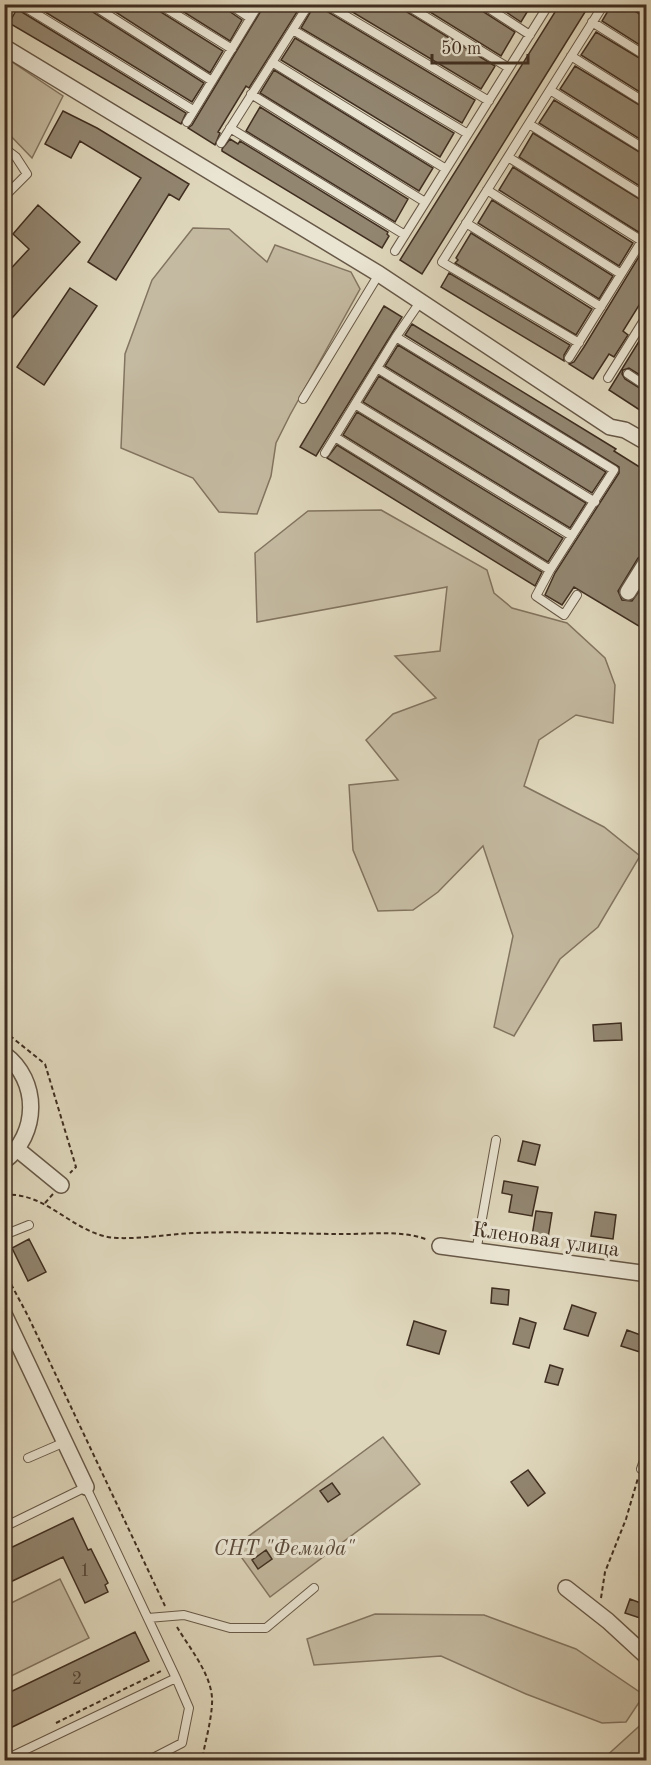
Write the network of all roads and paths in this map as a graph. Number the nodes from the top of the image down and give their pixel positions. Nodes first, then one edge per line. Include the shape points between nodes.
1 (20, 4) edge
2 (91, 4) edge
3 (159, 4) edge
4 (229, 4) edge
5 (259, 4) edge
6 (309, 4) edge
7 (326, 4) edge
8 (405, 4) edge
9 (482, 4) edge
10 (549, 4) edge
11 (604, 4) edge
12 (636, 4) edge
13 (646, 11) edge
14 (250, 18) junction
15 (592, 22) junction
16 (293, 30) junction
17 (530, 34) junction
18 (4, 47) edge
19 (232, 49) junction
20 (571, 56) junction
21 (646, 56) edge
22 (272, 62) junction
23 (509, 68) junction
24 (212, 81) junction
25 (550, 90) junction
26 (251, 94) junction
27 (489, 101) junction
28 (646, 103) edge
29 (193, 110) junction
30 (187, 122) dead end
31 (529, 124) junction
32 (231, 128) junction
33 (468, 134) junction
34 (221, 143) dead end
35 (4, 148) edge
36 (646, 150) edge
37 (508, 157) junction
38 (446, 169) junction
39 (487, 190) junction
40 (4, 197) edge
41 (646, 197) edge
42 (426, 202) junction
43 (466, 224) junction
44 (405, 235) junction
45 (644, 237) edge
46 (395, 252) dead end
47 (379, 274) junction
48 (621, 274) junction
49 (420, 302) junction
50 (601, 307) junction
51 (646, 317) edge
52 (396, 337) junction
53 (579, 343) junction
54 (569, 358) dead end
55 (377, 368) junction
56 (628, 374) dead end
57 (608, 378) dead end
58 (646, 386) edge
59 (303, 399) dead end
60 (355, 404) junction
61 (335, 437) junction
62 (646, 442) edge
63 (325, 453) dead end
64 (595, 502) junction
65 (572, 536) junction
66 (646, 563) edge
67 (550, 570) junction
68 (628, 592) dead end
69 (577, 595) dead end
70 (4, 1031) edge
71 (4, 1054) edge
72 (496, 1140) dead end
73 (17, 1149) junction
74 (4, 1161) edge
75 (61, 1185) junction
76 (4, 1195) edge
77 (45, 1203) junction
78 (29, 1225) dead end
79 (4, 1235) edge
80 (440, 1246) joint
81 (476, 1252) junction
82 (4, 1271) edge
83 (645, 1271) edge
84 (4, 1314) edge
85 (64, 1442) junction
86 (646, 1455) edge
87 (28, 1458) dead end
88 (641, 1469) joint
89 (86, 1487) junction
90 (4, 1527) edge
91 (314, 1588) dead end
92 (566, 1588) dead end
93 (598, 1613) junction
94 (171, 1616) junction
95 (148, 1618) junction
96 (646, 1656) edge
97 (162, 1671) dead end
98 (176, 1678) junction
99 (47, 1727) dead end
100 (4, 1760) edge
101 (149, 1761) edge
102 (202, 1761) edge

1 - 29 lane
2 - 24 lane
3 - 19 lane
4 - 14 lane
5 - 14 lane
6 - 16 lane
7 - 27 lane
8 - 23 lane
9 - 17 lane
10 - 17 lane
11 - 15 lane
12 - 13 lane
14 - 19 lane
15 - 20 lane
15 - 21 lane
16 - 22 lane
16 - 33 lane
17 - 23 lane
18 - 47 street
19 - 24 lane
20 - 25 lane
20 - 28 lane
22 - 26 lane
22 - 38 lane
23 - 27 lane
24 - 29 lane
25 - 31 lane
25 - 36 lane
26 - 32 lane
26 - 42 lane
27 - 33 lane
29 - 30 lane
31 - 37 lane
31 - 41 lane
32 - 34 lane
32 - 44 lane
33 - 38 lane
35 - 40 lane via 16,157 27,174
37 - 39 lane
37 - 45 lane
38 - 42 lane
39 - 43 lane
39 - 48 lane
42 - 44 lane
43 - 50 lane
43 - 53 lane via 442,262
44 - 46 lane
45 - 48 lane
47 - 49 street
47 - 59 lane
48 - 50 lane
49 - 52 lane
49 - 62 street via 610,428 625,430
50 - 53 lane
51 - 57 lane
52 - 55 lane
52 - 64 lane via 614,470
53 - 54 lane
55 - 60 lane
55 - 64 lane
56 - 58 lane
60 - 61 lane
60 - 65 lane
61 - 63 lane
61 - 67 lane
64 - 65 lane
65 - 67 lane
66 - 68 street
67 - 69 lane via 536,596 564,615
70 - 75 path via 45,1064 76,1167
71 - 73 street via 25,1077 31,1102 29,1127
72 - 81 lane
73 - 74 street
73 - 75 street
75 - 77 path
76 - 77 path via 32,1197
77 - 80 path via 97,1234 117,1238 196,1233 374,1234 417,1236
78 - 79 lane
80 - 81 street, Кленовая улица
81 - 83 street, Кленовая улица
82 - 94 path
84 - 85 street
85 - 87 lane
85 - 89 street
86 - 88 lane
88 - 93 path via 605,1572
89 - 90 lane
89 - 95 lane
91 - 94 lane via 266,1628 230,1628 184,1615
92 - 93 street
93 - 96 street
94 - 95 lane
94 - 102 path via 209,1685 212,1702
95 - 98 lane
97 - 99 path
98 - 100 lane
98 - 101 lane via 189,1708 182,1743

